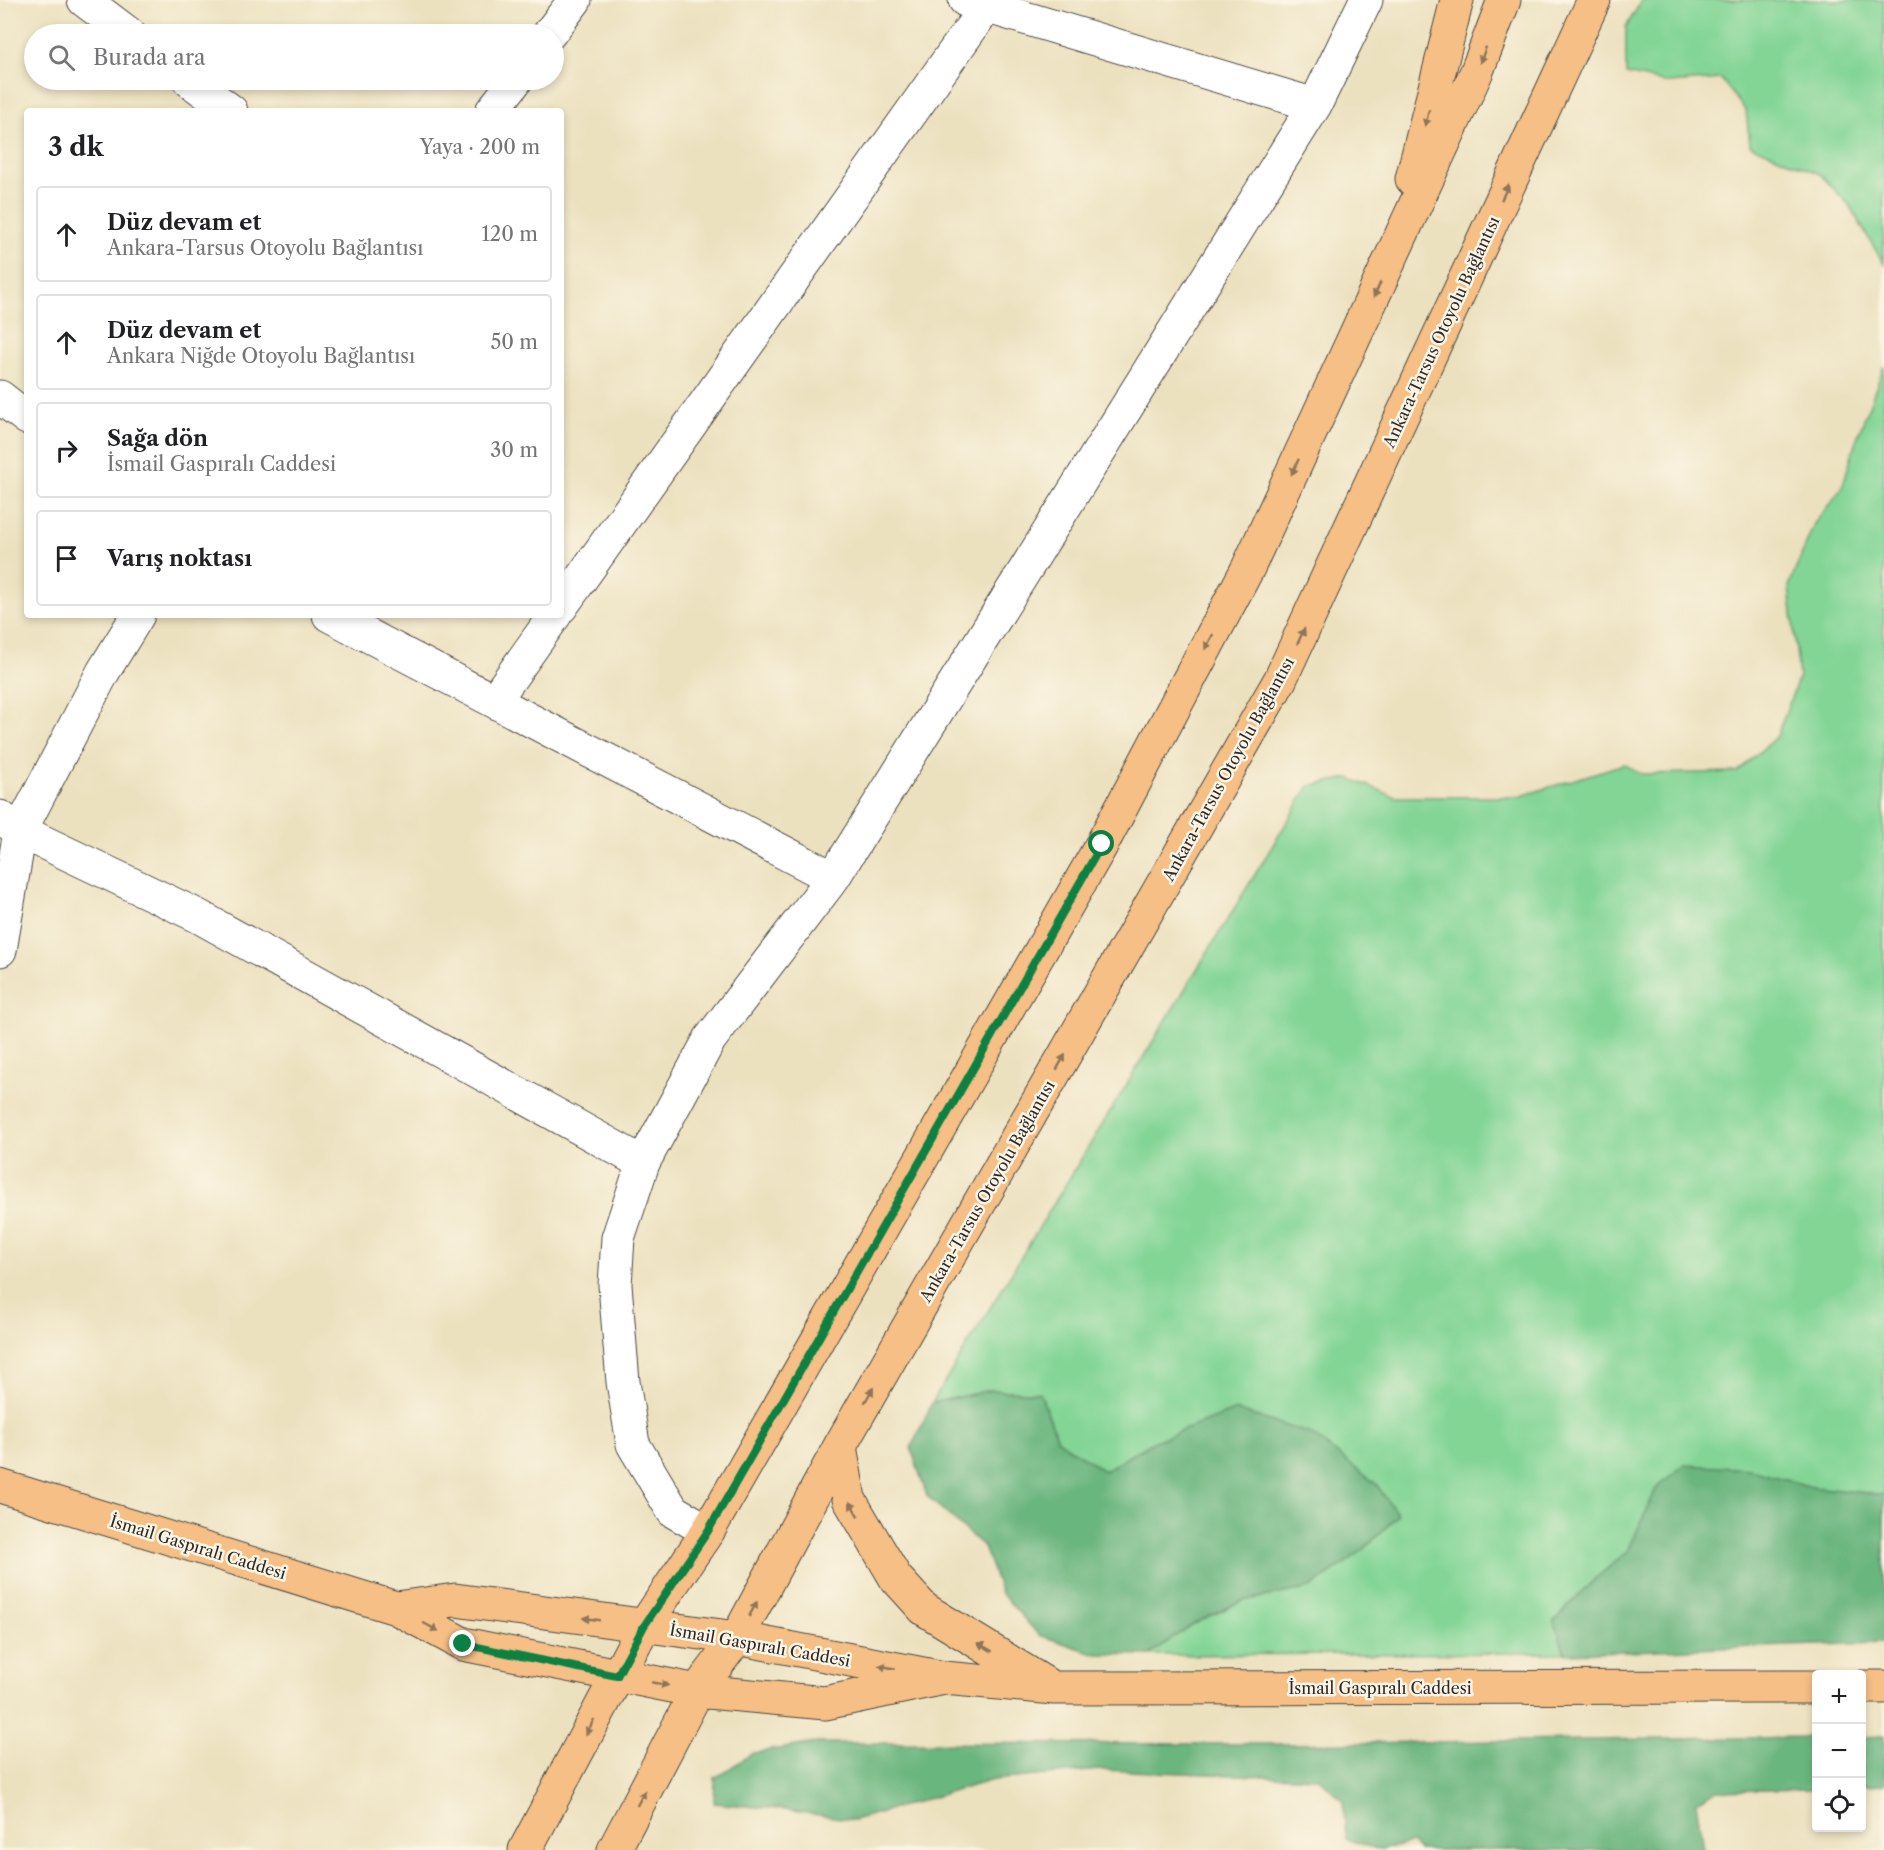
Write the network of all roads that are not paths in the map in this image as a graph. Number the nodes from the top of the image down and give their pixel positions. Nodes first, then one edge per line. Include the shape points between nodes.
1 (84, 0) edge
2 (575, 0) edge
3 (1366, 0) edge
4 (1457, 0) edge
5 (1504, 0) edge
6 (1594, 0) edge
7 (976, 4) edge
8 (116, 24) edge
9 (557, 24) edge
10 (203, 90) edge
11 (508, 90) edge
12 (1315, 105) junction
13 (227, 108) edge
14 (494, 108) edge
15 (1392, 257) junction
16 (0, 397) edge
17 (24, 416) edge
18 (564, 603) edge
19 (136, 618) edge
20 (335, 618) edge
21 (553, 618) edge
22 (494, 701) junction
23 (10, 824) edge
24 (833, 878) junction
25 (0, 950) edge
26 (643, 1163) junction
27 (840, 1446) junction
28 (0, 1486) edge
29 (708, 1531) junction
30 (396, 1608) junction
31 (644, 1626) junction
32 (738, 1638) junction
33 (617, 1676) junction
34 (944, 1678) junction
35 (1812, 1687) edge
36 (1866, 1687) edge
37 (1884, 1687) edge
38 (1054, 1688) junction
39 (697, 1691) junction
40 (525, 1850) edge
41 (614, 1850) edge

1 - 8 street
2 - 9 street
3 - 12 street
4 -> 15 main road
5 -> 15 main road via 1478,71
27 -> 6 main road, Ankara-Tarsus Otoyolu Bağlantısı via 1280,680
7 - 12 street
7 - 18 street
10 - 13 street
11 - 14 street
12 - 24 street
15 -> 29 main road via 1248,568 1107,834
16 - 17 street
19 - 23 street
20 - 22 street
21 - 22 street
22 - 24 street
23 - 25 street
23 - 26 street via 198,916
24 - 26 street via 710,1039
26 - 29 street via 618,1238 615,1284 623,1382 633,1444 673,1510
32 -> 27 main road, Ankara-Tarsus Otoyolu Bağlantısı
38 -> 27 main road via 924,1609 895,1577 849,1499
28 - 30 main road, İsmail Gaspıralı Caddesi
29 - 31 main road
31 -> 30 main road, İsmail Gaspıralı Caddesi via 455,1600
30 -> 33 main road, İsmail Gaspıralı Caddesi via 463,1644
31 - 32 main road, İsmail Gaspıralı Caddesi
31 - 33 main road
34 -> 32 main road, İsmail Gaspıralı Caddesi
32 - 39 main road, Ankara-Tarsus Otoyolu Bağlantısı
33 -> 39 main road, İsmail Gaspıralı Caddesi
33 -> 40 main road
34 - 38 main road, İsmail Gaspıralı Caddesi
34 - 39 main road, İsmail Gaspıralı Caddesi via 825,1703
35 - 38 main road, İsmail Gaspıralı Caddesi
36 - 37 main road
41 -> 39 main road

